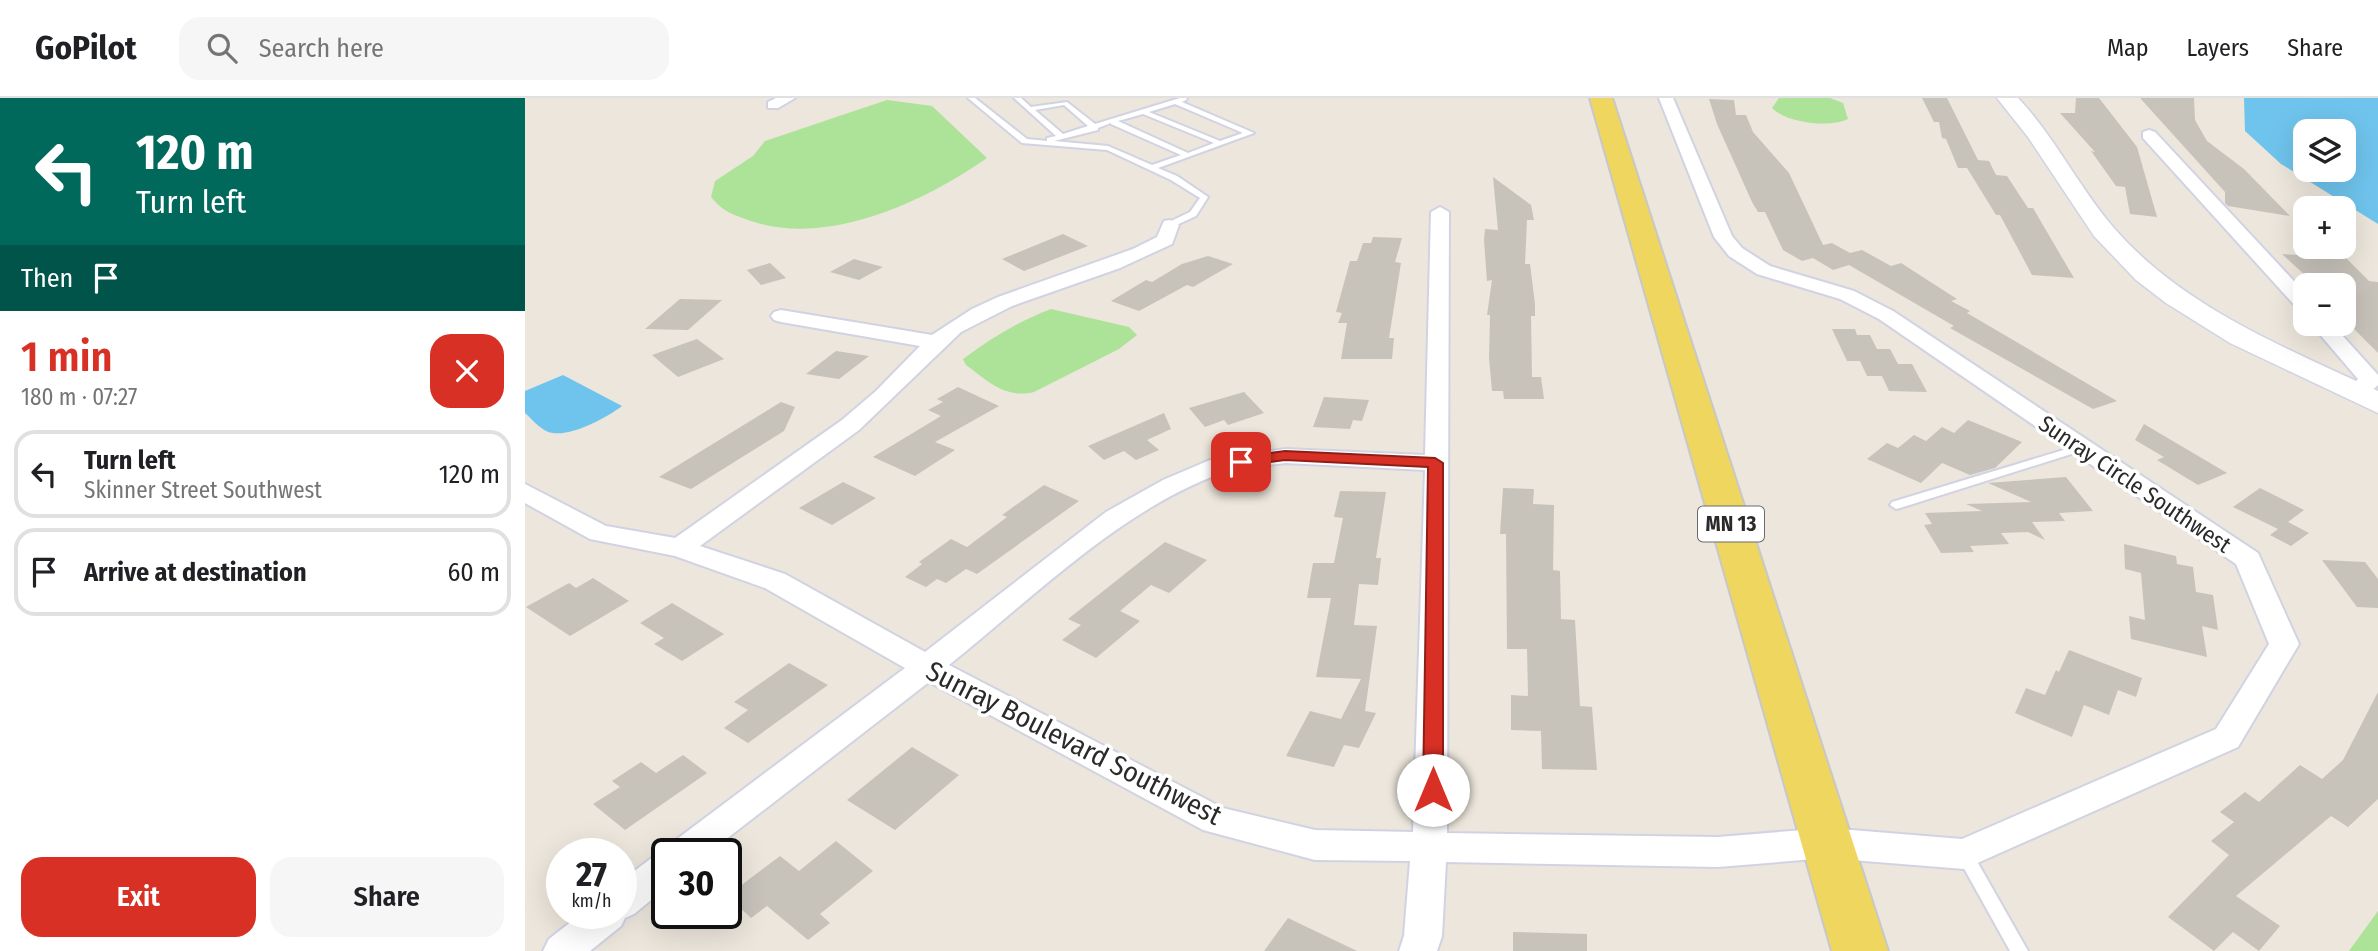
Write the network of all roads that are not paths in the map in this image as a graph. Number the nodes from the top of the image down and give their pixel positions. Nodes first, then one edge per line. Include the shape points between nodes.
1 (789, 98) edge
2 (971, 98) edge
3 (1017, 98) edge
4 (1187, 98) edge
5 (1601, 98) edge
6 (1666, 98) edge
7 (2007, 98) edge
8 (1176, 102) junction
9 (773, 105) dead end
10 (1029, 109) junction
11 (1145, 113) junction
12 (1114, 122) junction
13 (1095, 128) junction
14 (2149, 135) dead end
15 (1062, 137) junction
16 (1041, 142) junction
17 (1219, 144) junction
18 (1187, 155) junction
19 (1151, 168) junction
20 (1440, 212) dead end
21 (1170, 225) joint
22 (2293, 292) edge
23 (781, 316) dead end
24 (2331, 336) edge
25 (936, 342) junction
26 (2367, 397) edge
27 (2080, 448) junction
28 (1435, 463) junction
29 (525, 492) edge
30 (1896, 505) dead end
31 (680, 548) junction
32 (927, 667) junction
33 (702, 838) edge
34 (1827, 843) junction
35 (1430, 846) junction
36 (1964, 854) junction
37 (651, 879) edge
38 (637, 890) edge
39 (589, 929) edge
40 (562, 951) edge
41 (1418, 951) edge
42 (1860, 951) edge
43 (2019, 951) edge

1 - 9 street
2 - 16 lane via 1025,141
3 - 10 lane
4 - 8 lane
5 - 34 main road, MN 13
6 - 27 street, Sunray Circle Southwest via 1723,237 1737,257 1769,273 1847,295 1886,315
7 - 26 street via 2117,247 2164,288 2236,334
8 - 11 lane
8 - 17 lane via 1250,133
10 - 13 lane via 1065,103
10 - 15 lane
11 - 12 lane
11 - 17 lane
12 - 13 lane
12 - 18 lane
13 - 15 lane
14 - 22 street
15 - 16 lane
16 - 19 lane via 1108,148
17 - 18 lane
18 - 19 lane
19 - 21 lane via 1204,197 1193,214
20 - 28 street
21 - 25 street via 1165,240 1137,257 1004,299
23 - 25 street
24 - 26 street via 2369,380
25 - 31 street via 875,405 808,459 735,505
27 - 30 lane
27 - 36 street, Sunray Circle Southwest via 2248,559 2284,644 2227,738
28 - 32 street via 1285,456 1219,465 1171,485 1115,518
28 - 35 street
29 - 31 street, Sunray Boulevard Southwest via 599,533
31 - 32 street, Sunray Boulevard Southwest via 775,582
32 - 33 street
32 - 35 street, Sunray Boulevard Southwest via 1215,820 1315,845
34 - 35 street, Sunray Boulevard Southwest via 1718,852
34 - 36 street, Sunray Circle Southwest
34 - 42 main road, MN 13
35 - 41 street
36 - 43 lane
37 - 38 street
39 - 40 street

